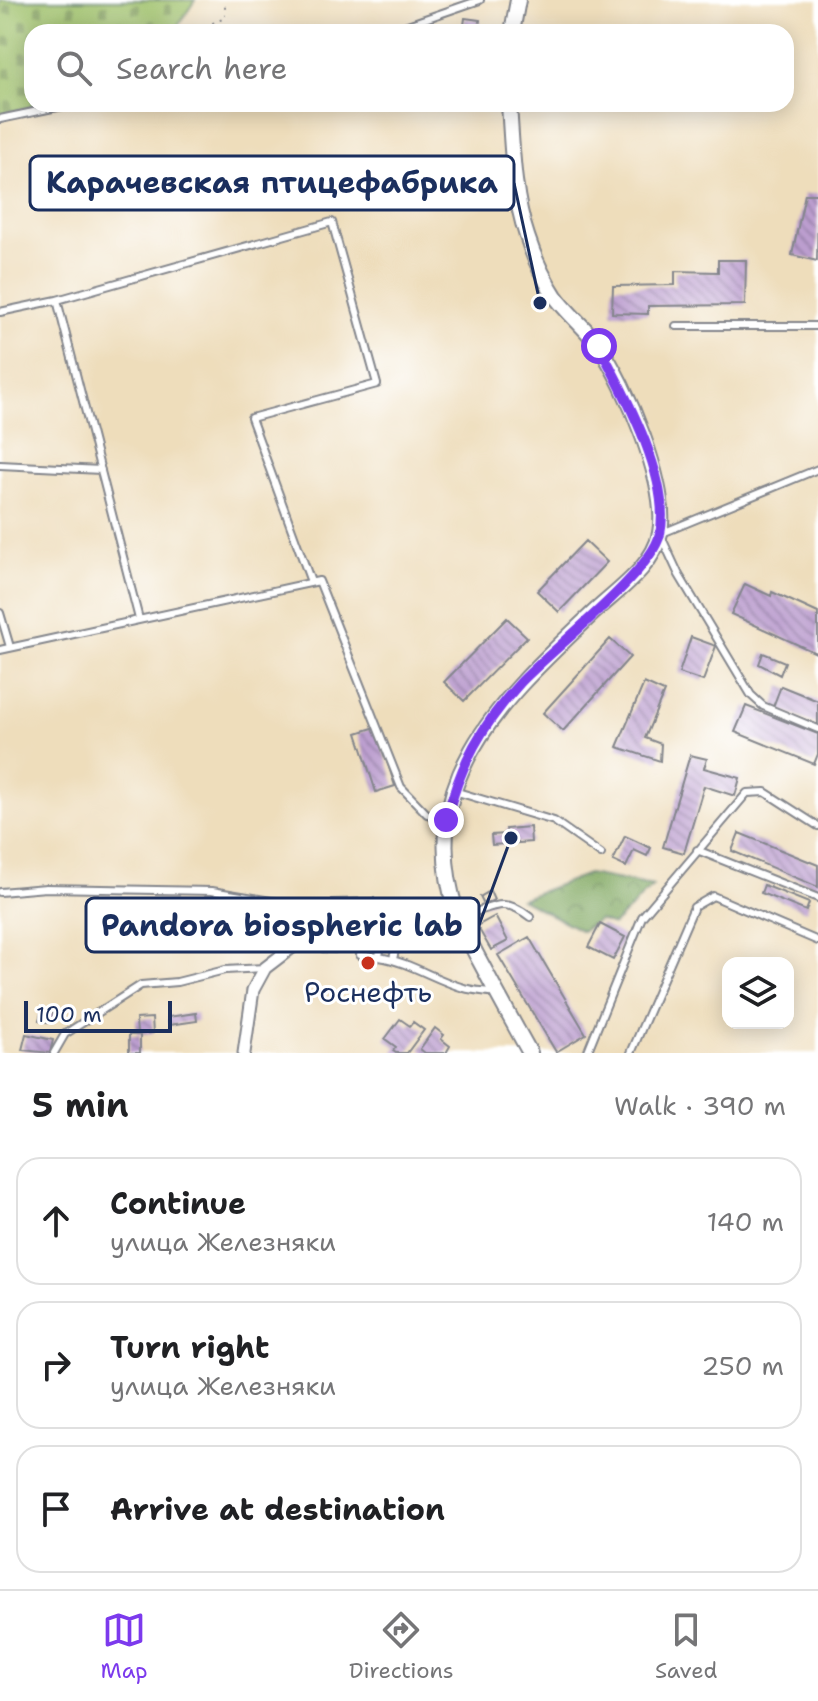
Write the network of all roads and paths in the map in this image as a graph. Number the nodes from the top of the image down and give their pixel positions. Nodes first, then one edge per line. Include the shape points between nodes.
1 (225, 0) edge
2 (480, 0) edge
3 (518, 0) edge
4 (210, 24) edge
5 (410, 24) edge
6 (510, 24) edge
7 (34, 112) edge
8 (510, 112) edge
9 (0, 119) edge
10 (57, 300) junction
11 (0, 312) edge
12 (676, 326) dead end
13 (818, 326) edge
14 (0, 465) edge
15 (818, 469) edge
16 (101, 470) junction
17 (660, 534) junction
18 (311, 582) junction
19 (0, 613) edge
20 (139, 619) junction
21 (10, 647) junction
22 (0, 650) edge
23 (818, 729) edge
24 (454, 791) junction
25 (446, 820) junction
26 (818, 826) edge
27 (697, 850) junction
28 (601, 854) dead end
29 (0, 892) edge
30 (818, 898) edge
31 (458, 917) junction
32 (530, 917) dead end
33 (343, 923) junction
34 (365, 925) junction
35 (383, 928) junction
36 (400, 930) junction
37 (466, 932) junction
38 (818, 941) edge
39 (379, 957) junction
40 (393, 959) junction
41 (265, 968) junction
42 (496, 993) junction
43 (54, 1053) edge
44 (244, 1053) edge
45 (530, 1053) edge
46 (587, 1053) edge
47 (631, 1053) edge

1 - 4 path via 225,18
2 - 5 lane
3 - 6 street
7 - 9 lane
8 - 17 street via 526,235 555,295 599,346 635,419 659,491
10 - 11 lane
10 - 16 lane
10 - 18 lane via 332,222 377,384 251,418
12 - 13 lane
14 - 16 lane
15 - 17 lane
16 - 20 lane
17 - 23 lane via 751,695 763,706
17 - 24 street via 647,561 521,683 485,726
18 - 20 lane
18 - 25 lane via 319,581 401,787 427,814
19 - 21 lane
20 - 21 lane
21 - 22 lane
24 - 25 street
24 - 28 lane via 554,821
25 - 31 street
26 - 27 lane via 765,792 747,793
27 - 30 lane
27 - 46 lane via 642,917
29 - 33 lane via 212,891 313,908
31 - 32 lane via 497,903 517,906
31 - 37 street
33 - 34 street
33 - 41 street via 316,929
34 - 35 street
34 - 39 lane via 360,955
35 - 36 street
35 - 39 lane
36 - 37 street
36 - 40 lane
37 - 42 street
38 - 47 lane via 713,896 694,907
39 - 40 lane
40 - 42 lane via 464,989
41 - 43 lane via 141,985 65,1034
41 - 44 street via 253,990
42 - 45 street

